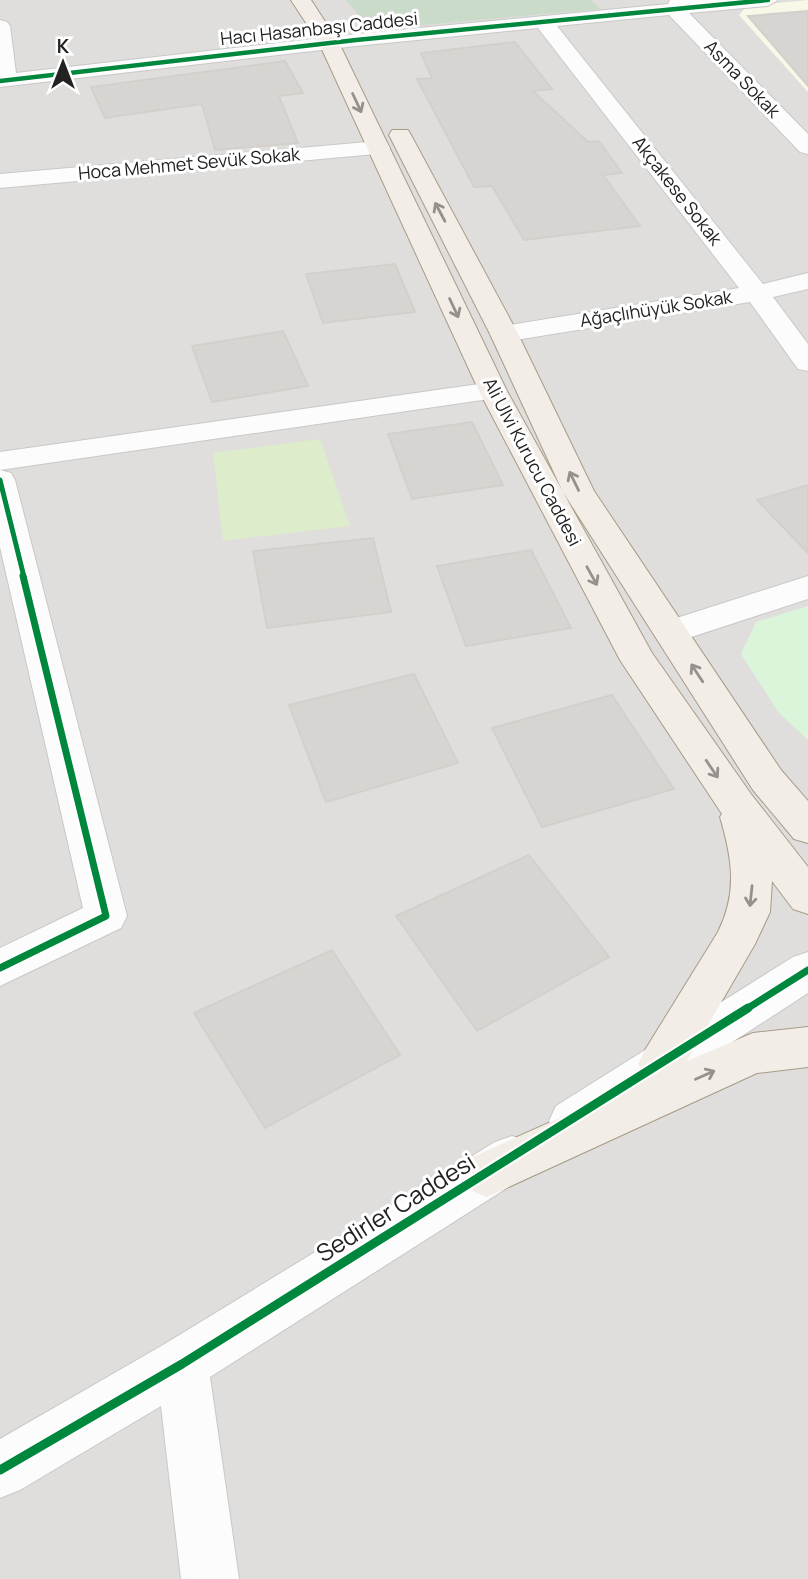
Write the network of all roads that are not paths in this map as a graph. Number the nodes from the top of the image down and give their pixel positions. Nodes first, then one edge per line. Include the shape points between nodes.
1 (768, 0) edge
2 (312, 5) edge
3 (677, 5) edge
4 (542, 22) junction
5 (0, 26) edge
6 (262, 51) junction
7 (342, 51) junction
8 (3, 80) edge
9 (808, 147) edge
10 (379, 148) junction
11 (0, 181) edge
12 (808, 281) edge
13 (757, 293) junction
14 (504, 334) junction
15 (808, 363) edge
16 (493, 391) junction
17 (0, 461) edge
18 (0, 480) edge
19 (808, 587) edge
20 (670, 632) junction
21 (737, 805) junction
22 (806, 824) edge
23 (808, 897) edge
24 (0, 968) edge
25 (808, 970) edge
26 (808, 1046) edge
27 (661, 1064) junction
28 (487, 1174) junction
29 (182, 1364) junction
30 (0, 1470) edge
31 (210, 1579) edge

1 - 3 street, Hacı Hasanbaşı Caddesi
2 - 6 street via 297,32
2 - 7 main road, Ali Ulvi Kurucu Caddesi
3 - 4 street, Hacı Hasanbaşı Caddesi
3 - 9 street, Asma Sokak
4 - 7 street, Hacı Hasanbaşı Caddesi
4 - 13 street, Akçakese Sokak
5 - 8 street
6 - 7 street, Hacı Hasanbaşı Caddesi
6 - 7 street via 309,58
6 - 8 street, Hacı Hasanbaşı Caddesi
7 -> 10 main road, Ali Ulvi Kurucu Caddesi
14 -> 7 main road, Ali Ulvi Kurucu Caddesi via 400,135
10 - 11 street, Hoca Mehmet Sevük Sokak
10 -> 16 main road, Ali Ulvi Kurucu Caddesi
12 - 13 street, Ağaçlıhüyük Sokak
13 - 14 street, Ağaçlıhüyük Sokak
13 - 15 street, Akçakese Sokak
20 -> 14 main road, Ali Ulvi Kurucu Caddesi via 578,491
16 - 17 street
16 -> 21 main road, Ali Ulvi Kurucu Caddesi via 638,660
18 - 24 street via 106,916
19 - 20 street
22 -> 20 main road, Ali Ulvi Kurucu Caddesi via 767,780
21 - 23 main road, Ali Ulvi Kurucu Caddesi
21 -> 27 main road via 750,851 749,912
25 - 27 street, Sedirler Caddesi
28 -> 26 main road via 753,1053
27 - 28 street, Sedirler Caddesi
28 - 29 street, Sedirler Caddesi
29 - 30 street, Sedirler Caddesi
29 - 31 street

